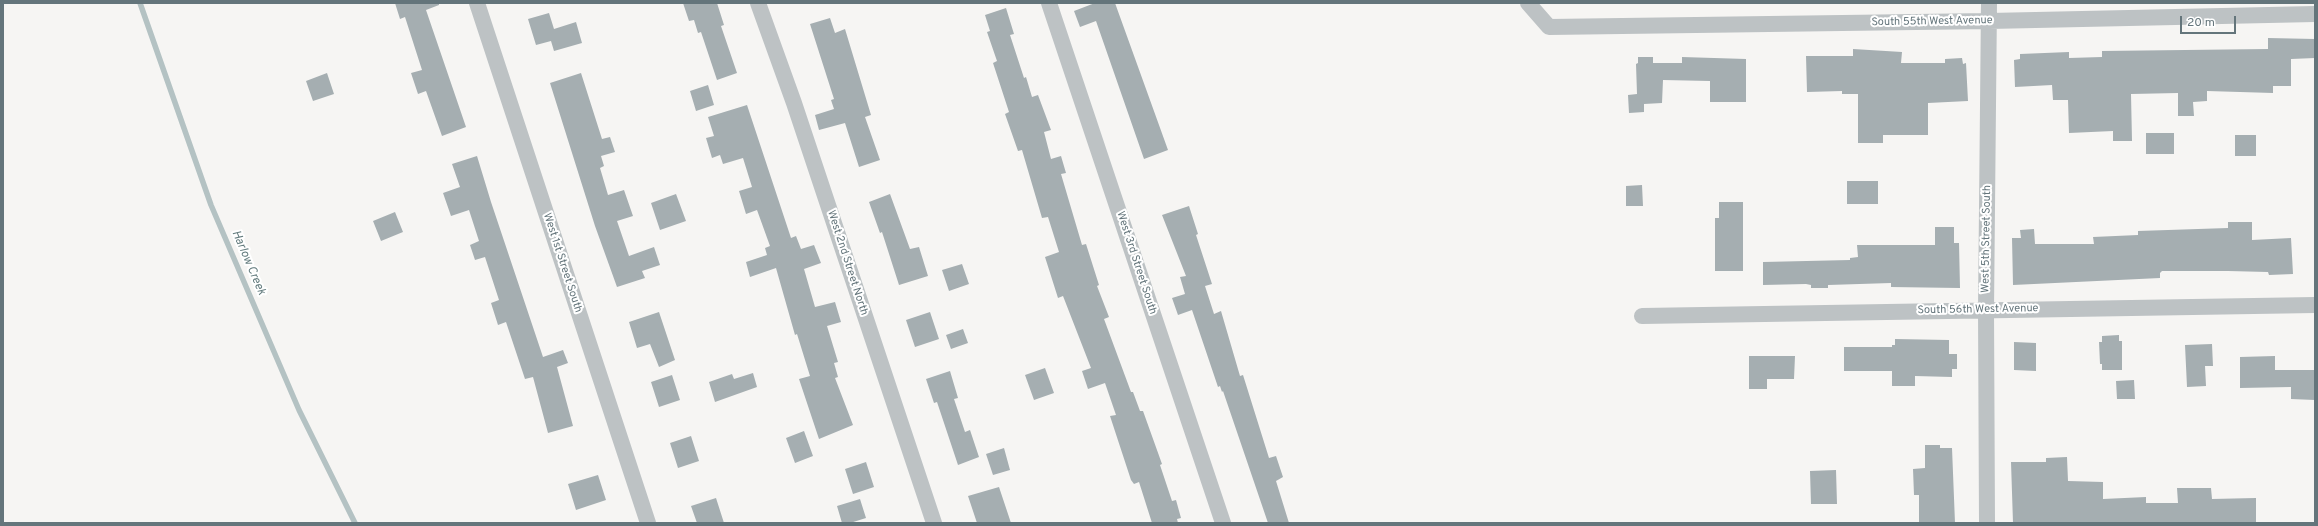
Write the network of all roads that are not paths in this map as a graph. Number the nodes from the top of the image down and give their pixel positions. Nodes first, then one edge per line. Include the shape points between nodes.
1 (477, 3) edge
2 (758, 3) edge
3 (1049, 3) edge
4 (1528, 3) edge
5 (1989, 3) edge
6 (2315, 14) edge
7 (1989, 21) junction
8 (2315, 305) edge
9 (1986, 310) junction
10 (1642, 316) dead end
11 (648, 523) edge
12 (934, 523) edge
13 (1223, 523) edge
14 (1987, 523) edge

1 - 11 street, West 1st Street South
2 - 12 street, West 2nd Street North via 794,103
3 - 13 street, West 3rd Street South
4 - 7 street, South 55th West Avenue via 1550,27
5 - 7 street, West 5th Street South
6 - 7 street, South 55th West Avenue
7 - 9 street, West 5th Street South
8 - 9 street, South 56th West Avenue
9 - 10 street, South 56th West Avenue
9 - 14 street, West 5th Street South

